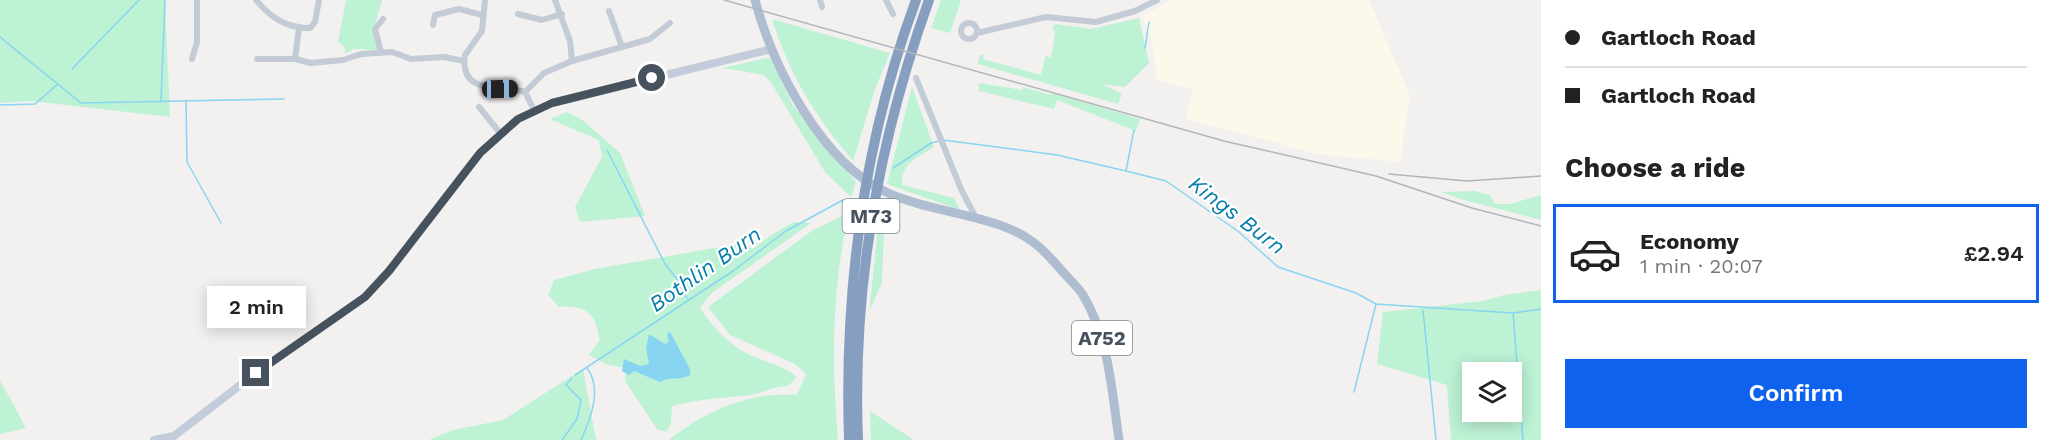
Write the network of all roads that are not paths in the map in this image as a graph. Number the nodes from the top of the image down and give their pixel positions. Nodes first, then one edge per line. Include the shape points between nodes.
1 (197, 0) edge
2 (256, 0) edge
3 (319, 0) edge
4 (485, 0) edge
5 (555, 0) edge
6 (755, 0) edge
7 (886, 0) edge
8 (916, 0) edge
9 (929, 0) edge
10 (1157, 0) edge
11 (609, 11) dead end
12 (518, 14) dead end
13 (562, 14) junction
14 (893, 14) dead end
15 (482, 15) junction
16 (383, 19) dead end
17 (670, 23) dead end
18 (433, 25) dead end
19 (299, 28) junction
20 (977, 33) dead end
21 (622, 47) junction
22 (772, 49) junction
23 (381, 52) junction
24 (192, 59) dead end
25 (257, 59) dead end
26 (295, 59) junction
27 (464, 61) junction
28 (572, 61) junction
29 (916, 78) dead end
30 (525, 92) junction
31 (479, 107) dead end
32 (534, 110) junction
33 (500, 133) junction
34 (976, 219) junction
35 (154, 440) edge
36 (163, 440) edge
37 (849, 440) edge
38 (858, 440) edge
39 (1119, 440) edge

1 - 24 street via 197,42
2 - 19 street via 271,17
3 - 19 street via 315,22 310,28
4 - 15 street
5 - 13 street
6 - 22 main road, A752
7 - 14 street
8 - 37 highway, M73 via 887,93 862,207 849,318
9 - 38 highway, M73 via 894,106 872,209 859,319
10 - 20 street via 1136,11 1096,22 1046,17
11 - 21 street
12 - 13 street via 542,20
13 - 28 street
15 - 18 street via 451,9 435,15
15 - 27 street via 482,31
16 - 23 street via 375,29
17 - 21 street via 650,39
19 - 26 street
21 - 28 street
22 - 32 main road
22 - 34 main road, A752 via 793,95 843,160 867,181 921,205
23 - 26 street via 311,63
23 - 27 street via 411,59 444,57
25 - 26 street
27 - 30 street via 467,72 479,86
28 - 30 street via 544,73
29 - 34 street
30 - 32 street
31 - 33 street
32 - 33 main road
33 - 36 main road via 365,297 174,436
34 - 39 main road, A752 via 1028,238 1046,252 1083,295 1101,336
35 - 36 main road

